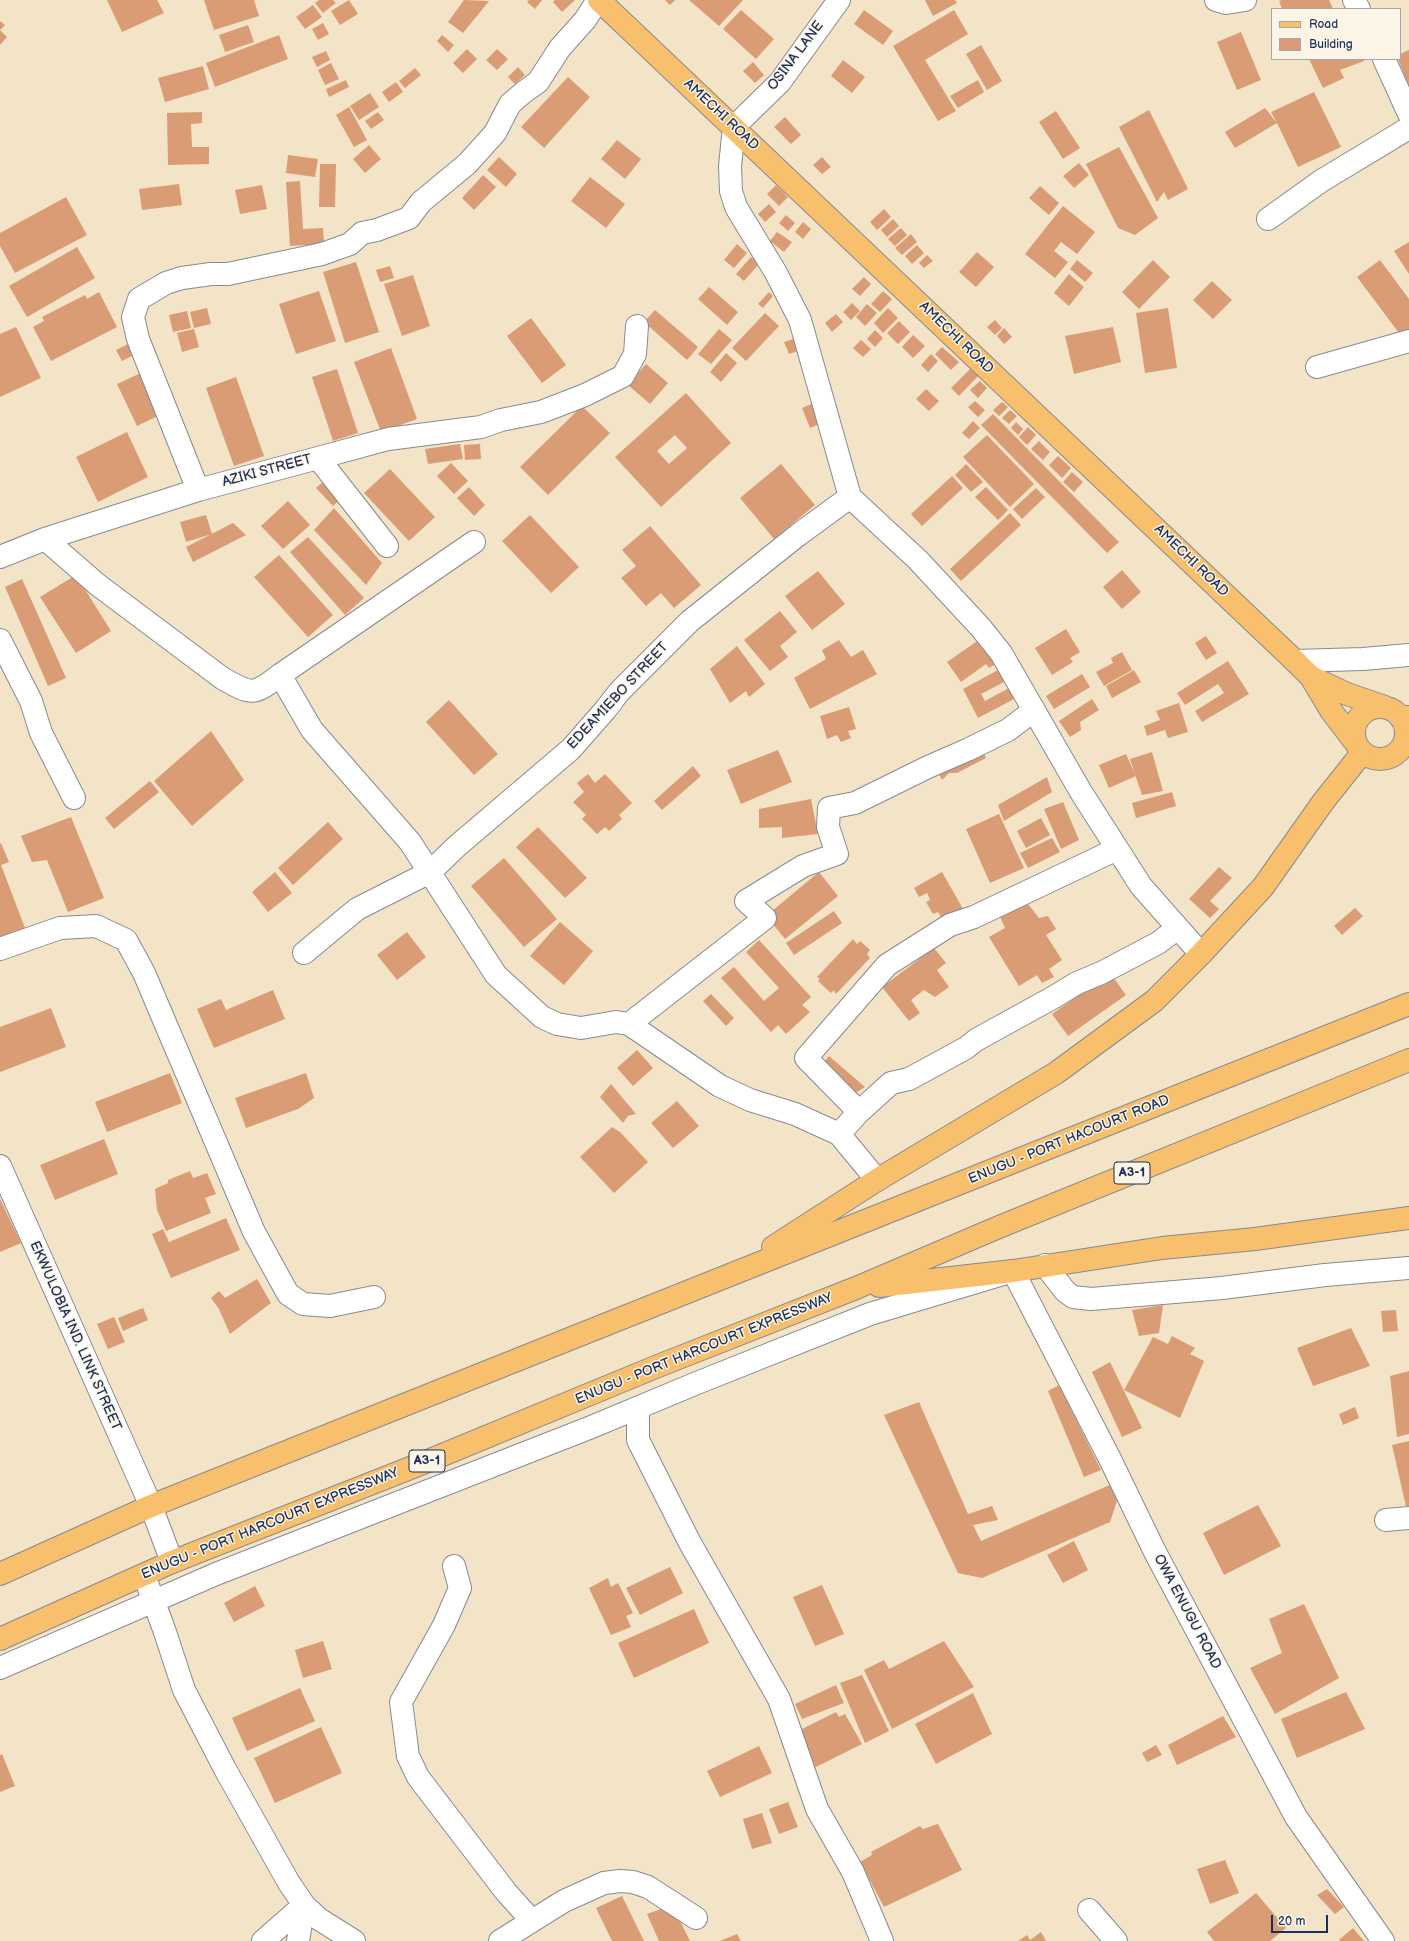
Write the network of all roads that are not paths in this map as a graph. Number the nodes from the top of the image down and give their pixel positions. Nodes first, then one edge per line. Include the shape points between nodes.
1 (599, 0) edge
2 (839, 0) edge
3 (1216, 0) edge
4 (1245, 0) edge
5 (1384, 60) edge
6 (1409, 114) edge
7 (734, 127) junction
8 (1409, 128) edge
9 (1268, 219) dead end
10 (637, 326) dead end
11 (1409, 341) edge
12 (1317, 367) dead end
13 (318, 458) junction
14 (198, 490) junction
15 (850, 497) junction
16 (45, 539) junction
17 (474, 542) dead end
18 (387, 546) dead end
19 (0, 557) edge
20 (0, 640) edge
21 (1409, 655) edge
22 (1296, 661) junction
23 (280, 675) junction
24 (1311, 677) junction
25 (1033, 711) junction
26 (1398, 714) edge
27 (1359, 748) junction
28 (1403, 758) edge
29 (74, 798) dead end
30 (1117, 849) junction
31 (430, 872) junction
32 (1178, 928) junction
33 (0, 949) edge
34 (304, 953) dead end
35 (1201, 954) junction
36 (1409, 1004) edge
37 (629, 1024) junction
38 (1409, 1060) edge
39 (859, 1112) junction
40 (839, 1134) junction
41 (0, 1166) edge
42 (877, 1180) junction
43 (1409, 1218) edge
44 (1045, 1265) junction
45 (1409, 1268) edge
46 (1013, 1271) junction
47 (729, 1276) junction
48 (856, 1288) junction
49 (374, 1297) dead end
50 (638, 1408) junction
51 (151, 1506) junction
52 (1409, 1518) edge
53 (1386, 1520) dead end
54 (172, 1562) junction
55 (454, 1566) dead end
56 (0, 1574) edge
57 (144, 1575) junction
58 (154, 1602) junction
59 (0, 1639) edge
60 (0, 1668) edge
61 (304, 1905) junction
62 (1089, 1910) dead end
63 (696, 1918) dead end
64 (532, 1921) junction
65 (263, 1941) edge
66 (298, 1941) edge
67 (354, 1941) edge
68 (500, 1941) edge
69 (882, 1941) edge
70 (1116, 1941) edge
71 (1383, 1941) edge

1 - 7 main road, AMECHI ROAD
1 - 14 street via 560,48 538,82 510,104 495,133 467,164 421,202 409,218 362,233 350,244 322,254 228,274 182,278 166,283 139,299 133,317 138,339
2 - 7 street, OSINA LANE via 780,82
3 - 4 street via 1226,3
5 - 6 street
7 - 15 street via 730,166 736,206 776,273 800,320
7 - 22 main road, AMECHI ROAD
8 - 9 street via 1320,181
10 - 13 street, AZIKI STREET via 635,354 623,376 586,395 541,412 481,427 388,439
11 - 12 street
13 - 14 street, AZIKI STREET
13 - 18 street
14 - 16 street, AZIKI STREET
15 - 25 street via 918,560 981,628 1001,653
15 - 31 street, EDEAMIEBO STREET via 690,621 619,692 571,749
16 - 19 street, AZIKI STREET
16 - 23 street via 98,585 222,678 242,689 261,689
17 - 23 street
20 - 29 street via 31,701 41,732
21 - 22 street
22 - 24 main road, AMECHI ROAD
23 - 31 street via 312,730 410,842
24 - 26 main road
24 - 27 main road via 1332,712
25 - 30 street
25 - 37 street via 1008,730 967,750 855,803 829,808 828,827 837,854 803,866 746,901 765,918
26 - 27 main road via 1375,707 1366,711 1357,719 1354,729
26 - 28 main road via 1406,726
27 - 28 main road via 1370,758
27 - 35 main road via 1263,887
30 - 32 street via 1141,886
30 - 39 street via 974,917 950,925 887,965 806,1058
31 - 34 street, EDEAMIEBO STREET via 357,909
31 - 37 street via 496,975 542,1017 557,1024 581,1028 616,1022
32 - 35 street
32 - 39 street via 1101,974 1077,983 909,1079 891,1083
33 - 49 street via 60,928 96,926 126,940 144,974 254,1232 288,1294 304,1304 330,1306
35 - 42 main road via 1154,1001 1056,1073
36 - 47 main road, ENUGU - PORT HACOURT ROAD
37 - 40 street via 720,1086 750,1100 795,1114
38 - 48 main road, ENUGU - PORT HARCOURT EXPRESSWAY / A3-1
39 - 40 street
40 - 42 street
41 - 51 street, EKWULOBIA IND. LINK STREET
42 - 47 main road
43 - 44 main road
44 - 45 street via 1065,1291 1073,1297 1091,1299
44 - 46 main road
46 - 48 main road
46 - 50 street via 870,1314
46 - 71 street, OWA ENUGU ROAD via 1155,1552 1296,1817
47 - 51 main road
48 - 54 main road, ENUGU - PORT HARCOURT EXPRESSWAY / A3-1
50 - 58 street via 216,1574
50 - 69 street via 638,1440 690,1543 779,1698 817,1809 853,1872
51 - 54 street, EKWULOBIA IND. LINK STREET
51 - 56 main road
52 - 53 street
54 - 57 main road, ENUGU - PORT HARCOURT EXPRESSWAY / A3-1
55 - 64 street via 460,1588 444,1625 401,1702 408,1756 418,1777 506,1892
57 - 58 street
57 - 59 main road, ENUGU - PORT HARCOURT EXPRESSWAY / A3-1
58 - 60 street
58 - 61 street via 184,1690 240,1796
61 - 65 street
61 - 66 street
61 - 67 street via 319,1919
62 - 70 street
63 - 64 street via 648,1887 620,1881 604,1883 564,1901
64 - 68 street

